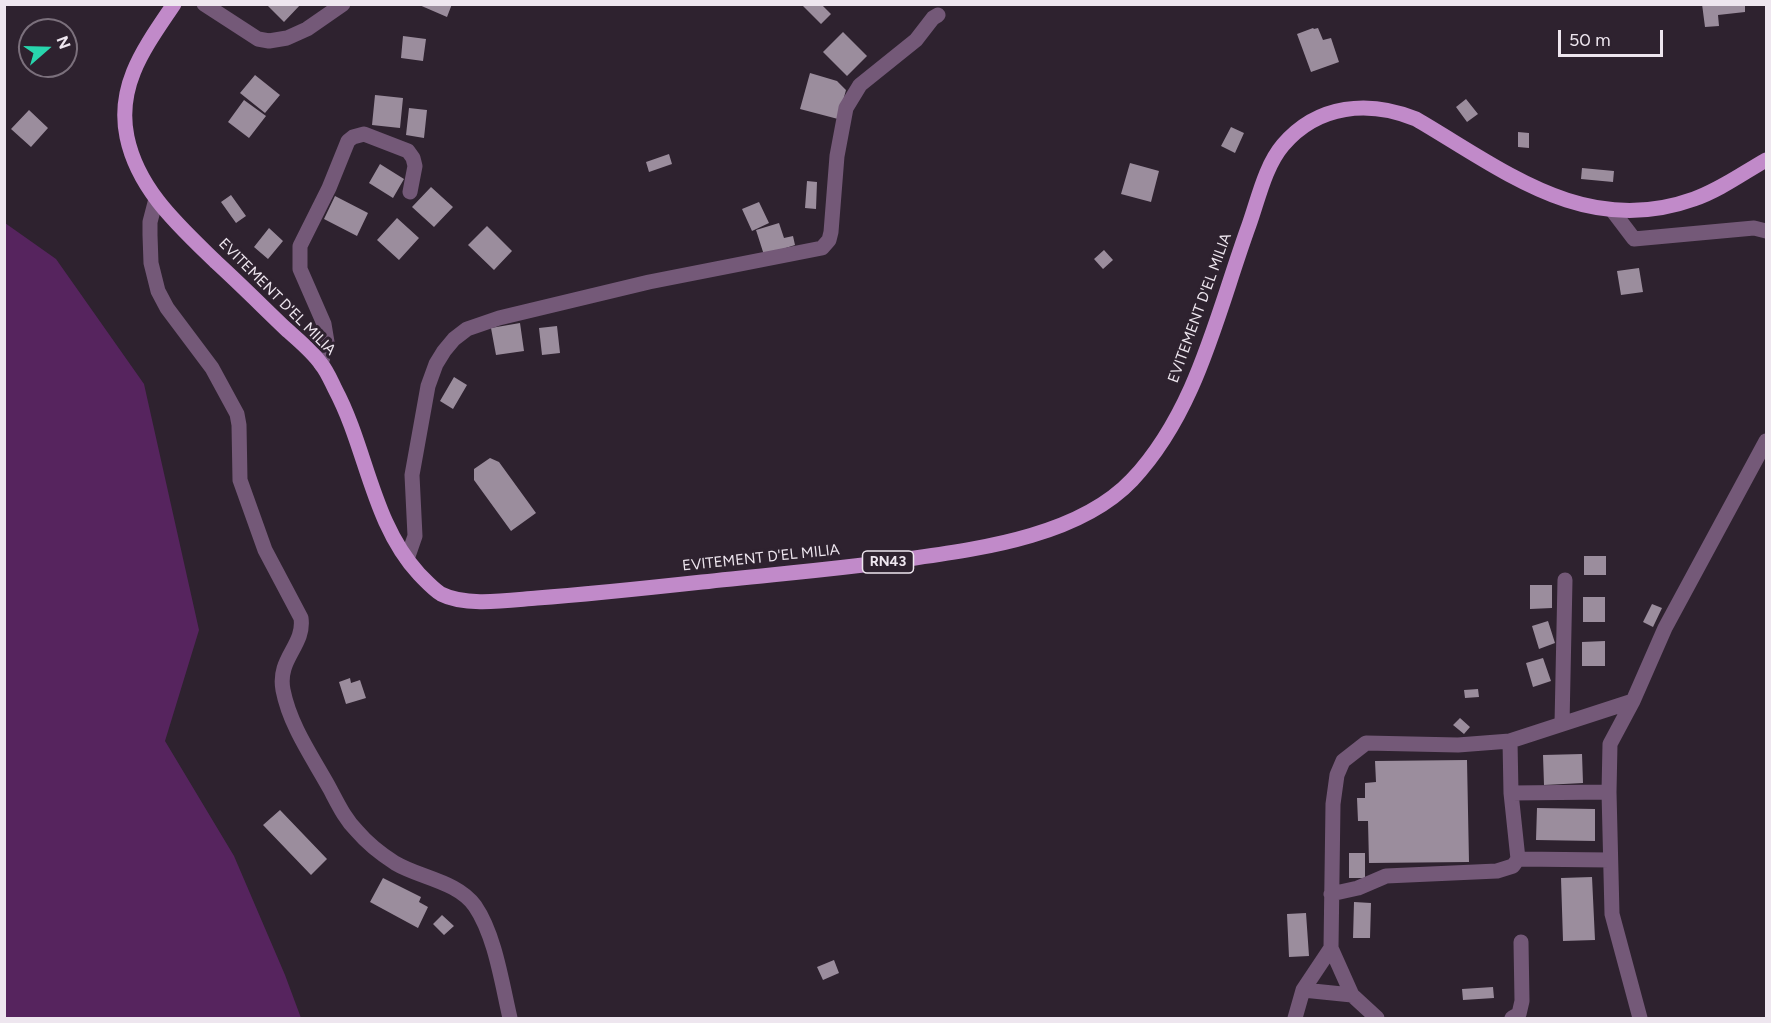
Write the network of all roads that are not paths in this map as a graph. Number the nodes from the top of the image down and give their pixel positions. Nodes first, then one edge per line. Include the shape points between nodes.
1 (174, 4) edge
2 (343, 4) edge
3 (206, 6) edge
4 (938, 15) dead end
5 (1767, 160) edge
6 (410, 192) dead end
7 (156, 199) junction
8 (1612, 210) junction
9 (1767, 231) edge
10 (321, 363) junction
11 (1767, 441) edge
12 (407, 559) junction
13 (1565, 580) dead end
14 (1633, 701) junction
15 (1562, 724) junction
16 (1510, 741) junction
17 (1609, 792) junction
18 (1511, 793) junction
19 (1518, 860) junction
20 (1610, 860) junction
21 (1331, 894) junction
22 (1521, 942) dead end
23 (1331, 948) junction
24 (1303, 990) junction
25 (1352, 995) junction
26 (510, 1018) edge
27 (1295, 1018) edge
28 (1377, 1018) edge
29 (1512, 1018) edge
30 (1640, 1018) edge

1 - 7 main road, EVITEMENT D'EL MILIA / RN43 via 139,56 126,93 127,138 136,168
2 - 3 street via 287,39 269,41 258,39
4 - 12 street via 916,40 860,86 846,108 837,156 831,232 822,248 649,282 499,318 467,328 454,339 436,364 423,407 412,475 415,536
5 - 8 main road, EVITEMENT D'EL MILIA / RN43 via 1713,191 1681,203 1641,212
6 - 10 street via 414,166 408,151 364,134 348,141 300,246 300,269 324,324 327,342
7 - 10 main road, EVITEMENT D'EL MILIA / RN43 via 179,227
7 - 26 street via 150,222 153,275 167,308 212,368 237,414 240,480 265,550 301,618 299,637 282,672 289,709 345,816 366,842 397,864 461,893 474,904 494,954
8 - 9 street via 1634,239 1754,228
8 - 12 main road, EVITEMENT D'EL MILIA / RN43 via 1568,202 1530,186 1402,113 1374,107 1347,108 1307,124 1279,150 1198,374 1176,419 1130,483 1093,511 996,544 918,558 500,601 444,596
10 - 12 main road, EVITEMENT D'EL MILIA / RN43 via 347,411 385,521
11 - 14 street via 1665,628
13 - 15 street
14 - 15 street
14 - 17 street via 1610,744
15 - 16 street
16 - 18 street
16 - 21 street via 1458,745 1366,743 1343,761 1336,774 1333,804
17 - 18 street
17 - 20 street
18 - 19 street
19 - 20 street
19 - 21 street via 1514,866 1497,871 1386,876
20 - 30 street via 1612,914
21 - 23 street
22 - 29 street via 1522,1001 1519,1014
23 - 24 street
23 - 25 street
24 - 25 street
24 - 27 street
25 - 28 street

